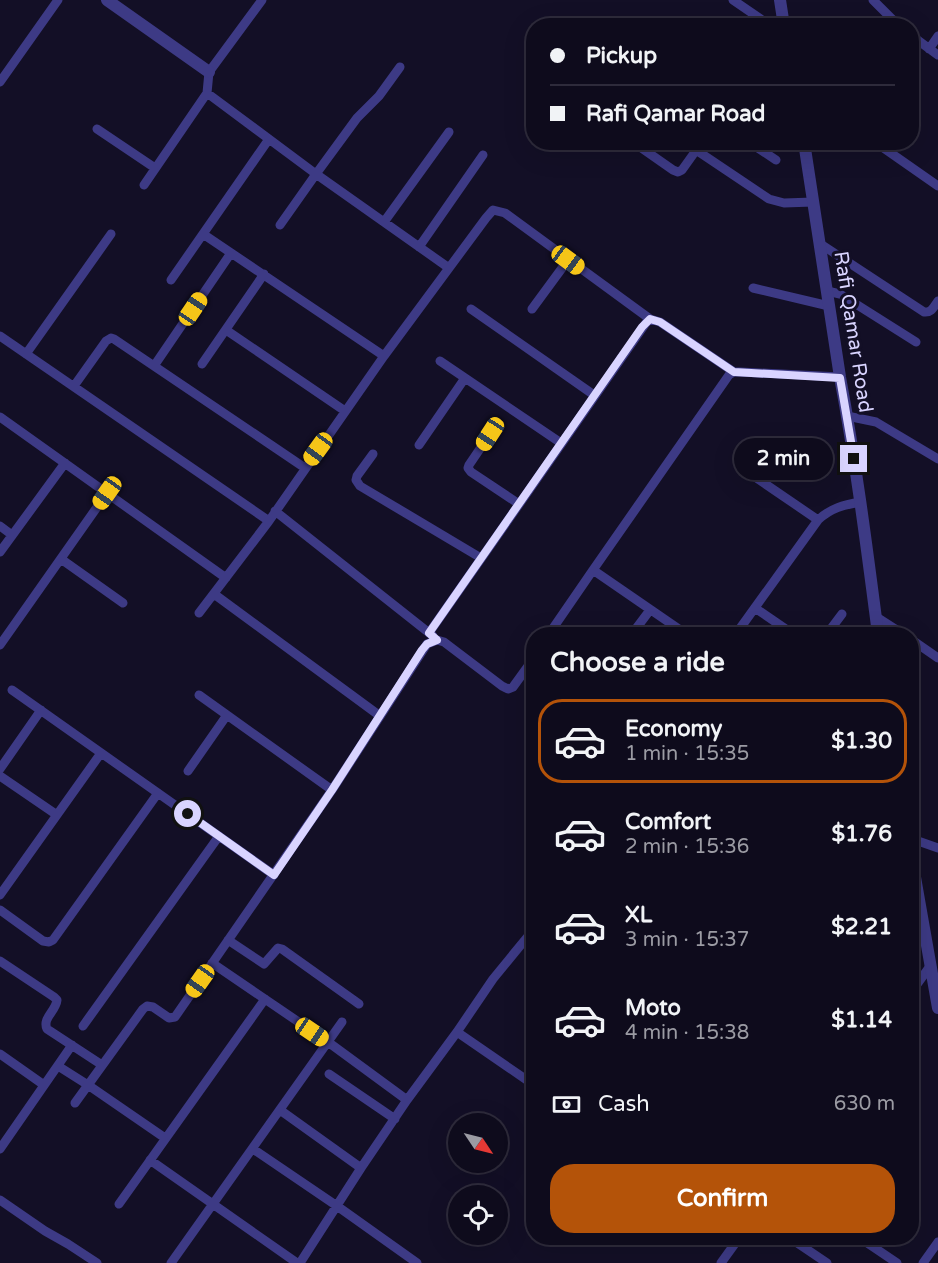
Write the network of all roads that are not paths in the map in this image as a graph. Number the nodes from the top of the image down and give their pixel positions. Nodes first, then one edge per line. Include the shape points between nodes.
1 (58, 0) edge
2 (107, 0) edge
3 (734, 0) edge
4 (780, 0) edge
5 (873, 0) edge
6 (257, 2) edge
7 (760, 18) edge
8 (783, 18) edge
9 (891, 18) edge
10 (938, 36) edge
11 (919, 41) edge
12 (929, 49) junction
13 (938, 55) edge
14 (400, 67) dead end
15 (208, 72) junction
16 (0, 82) edge
17 (207, 93) junction
18 (98, 129) dead end
19 (449, 132) dead end
20 (269, 139) junction
21 (644, 150) edge
22 (696, 150) edge
23 (704, 150) edge
24 (761, 150) edge
25 (805, 150) edge
26 (886, 150) edge
27 (483, 155) dead end
28 (776, 160) dead end
29 (155, 168) junction
30 (316, 174) junction
31 (144, 185) dead end
32 (938, 186) edge
33 (813, 202) junction
34 (384, 222) junction
35 (280, 225) dead end
36 (111, 234) dead end
37 (203, 234) junction
38 (819, 243) junction
39 (419, 247) junction
40 (231, 253) junction
41 (568, 260) junction
42 (449, 268) junction
43 (264, 274) junction
44 (171, 280) dead end
45 (753, 288) dead end
46 (827, 291) junction
47 (938, 301) edge
48 (829, 306) junction
49 (471, 309) dead end
50 (532, 309) dead end
51 (650, 319) junction
52 (226, 330) junction
53 (0, 336) edge
54 (916, 342) dead end
55 (26, 354) junction
56 (384, 356) junction
57 (440, 361) dead end
58 (202, 364) dead end
59 (154, 366) junction
60 (734, 372) junction
61 (465, 378) junction
62 (840, 378) junction
63 (74, 386) junction
64 (594, 395) junction
65 (345, 411) junction
66 (847, 416) junction
67 (0, 417) edge
68 (490, 434) dead end
69 (561, 443) junction
70 (419, 445) dead end
71 (373, 454) dead end
72 (938, 459) edge
73 (65, 463) junction
74 (739, 466) dead end
75 (305, 468) junction
76 (107, 493) junction
77 (861, 502) junction
78 (519, 504) junction
79 (275, 511) junction
80 (269, 520) junction
81 (818, 520) junction
82 (0, 526) edge
83 (12, 535) junction
84 (0, 552) edge
85 (481, 558) junction
86 (61, 559) junction
87 (592, 570) junction
88 (226, 578) junction
89 (214, 594) junction
90 (123, 603) dead end
91 (755, 608) junction
92 (650, 610) junction
93 (199, 613) dead end
94 (842, 614) dead end
95 (875, 616) junction
96 (554, 627) edge
97 (637, 627) edge
98 (676, 627) edge
99 (741, 627) edge
100 (783, 627) edge
101 (832, 627) edge
102 (877, 627) edge
103 (892, 627) edge
104 (429, 633) junction
105 (437, 640) junction
106 (0, 645) edge
107 (919, 645) edge
108 (938, 658) edge
109 (526, 669) edge
110 (12, 690) dead end
111 (199, 695) dead end
112 (41, 710) junction
113 (227, 715) junction
114 (380, 716) junction
115 (101, 753) junction
116 (0, 769) edge
117 (188, 771) dead end
118 (0, 776) edge
119 (332, 790) junction
120 (158, 793) junction
121 (57, 815) junction
122 (219, 836) junction
123 (919, 841) edge
124 (938, 848) edge
125 (274, 875) junction
126 (0, 895) edge
127 (919, 901) edge
128 (0, 910) edge
129 (526, 939) edge
130 (228, 940) junction
131 (0, 961) edge
132 (212, 963) junction
133 (930, 965) junction
134 (919, 981) edge
135 (265, 999) junction
136 (359, 1004) dead end
137 (938, 1008) edge
138 (342, 1023) dead end
139 (83, 1026) dead end
140 (457, 1032) junction
141 (328, 1042) junction
142 (72, 1045) junction
143 (0, 1054) edge
144 (102, 1065) junction
145 (58, 1066) junction
146 (329, 1074) dead end
147 (526, 1079) edge
148 (44, 1085) junction
149 (88, 1085) junction
150 (407, 1100) junction
151 (75, 1103) dead end
152 (280, 1110) junction
153 (395, 1119) junction
154 (165, 1138) junction
155 (0, 1149) edge
156 (253, 1149) junction
157 (150, 1161) junction
158 (361, 1168) junction
159 (0, 1200) edge
160 (119, 1204) dead end
161 (213, 1205) junction
162 (337, 1206) junction
163 (938, 1242) edge
164 (734, 1245) edge
165 (800, 1245) edge
166 (870, 1245) edge
167 (97, 1263) edge
168 (171, 1263) edge
169 (300, 1263) edge
170 (417, 1263) edge
171 (721, 1263) edge
172 (826, 1263) edge
173 (897, 1263) edge
174 (923, 1263) edge

1 - 16 street
2 - 15 street
3 - 7 street
4 - 8 street
5 - 9 street
6 - 15 street
10 - 12 street
11 - 12 street
12 - 13 street
14 - 30 street
15 - 17 street
17 - 20 street
17 - 29 street
18 - 29 street
19 - 34 street
20 - 30 street
20 - 37 street
21 - 22 street via 678,172
23 - 33 street via 769,199
24 - 28 street
25 - 33 street, Rafi Qamar Road
26 - 32 street
27 - 39 street
29 - 31 street
30 - 34 street
30 - 35 street
33 - 38 street, Rafi Qamar Road
34 - 39 street
36 - 55 street
37 - 40 street
37 - 44 street
38 - 46 street, Rafi Qamar Road
38 - 47 street via 924,312 932,310
39 - 42 street
40 - 43 street
40 - 59 street
41 - 42 street via 504,213 493,210
41 - 50 street
41 - 51 street
42 - 56 street
43 - 52 street
43 - 56 street
45 - 48 street
46 - 48 street, Rafi Qamar Road
46 - 54 street via 840,294
48 - 62 street, Rafi Qamar Road
49 - 64 street
51 - 60 street
51 - 64 street
52 - 58 street
52 - 65 street
53 - 55 street
55 - 63 street
56 - 65 street
57 - 61 street
59 - 63 street via 111,338
59 - 75 street
60 - 62 street
60 - 87 street
61 - 69 street
61 - 70 street
62 - 66 street, Rafi Qamar Road
63 - 80 street
64 - 69 street
65 - 75 street
66 - 72 street via 876,423
66 - 77 street, Rafi Qamar Road
67 - 73 street
68 - 78 street via 468,468
69 - 78 street
71 - 85 street via 357,476 360,486
73 - 76 street
73 - 83 street
74 - 81 street
75 - 79 street
76 - 86 street
76 - 88 street
77 - 81 street via 838,506
77 - 95 street, Rafi Qamar Road
78 - 85 street
79 - 80 street
79 - 104 street
80 - 88 street
81 - 91 street
82 - 83 street
83 - 84 street
85 - 104 street
86 - 90 street
86 - 106 street
87 - 92 street
87 - 96 street
88 - 89 street
89 - 93 street
89 - 114 street
91 - 99 street
91 - 100 street
92 - 97 street
92 - 98 street
94 - 101 street
95 - 102 street, Rafi Qamar Road
95 - 103 street
104 - 105 street
105 - 109 street via 450,645 508,689
105 - 114 street via 422,650
107 - 108 street
110 - 112 street
111 - 113 street
112 - 115 street
112 - 116 street
113 - 117 street
113 - 119 street
114 - 119 street
115 - 120 street
115 - 121 street
118 - 121 street
119 - 125 street
120 - 122 street
120 - 128 street via 53,940 44,941
121 - 126 street
122 - 125 street
122 - 139 street
123 - 124 street
125 - 130 street
127 - 133 street
129 - 140 street
130 - 132 street
130 - 136 street via 264,964 278,948
131 - 142 street via 57,1000 45,1025
132 - 135 street
132 - 144 street via 175,1017 169,1018 147,1006
133 - 134 street
133 - 137 street
135 - 141 street
135 - 154 street
138 - 141 street
140 - 147 street
140 - 150 street
141 - 150 street
141 - 152 street
142 - 144 street
142 - 145 street
143 - 148 street
144 - 149 street
145 - 148 street
145 - 149 street
146 - 153 street
148 - 155 street
149 - 151 street
149 - 154 street
150 - 153 street
152 - 156 street
152 - 158 street
153 - 158 street
154 - 157 street
156 - 161 street
156 - 162 street
157 - 160 street
157 - 161 street
158 - 162 street
159 - 167 street
161 - 168 street
161 - 169 street
162 - 169 street
162 - 170 street
163 - 174 street
164 - 171 street
165 - 172 street
166 - 173 street

